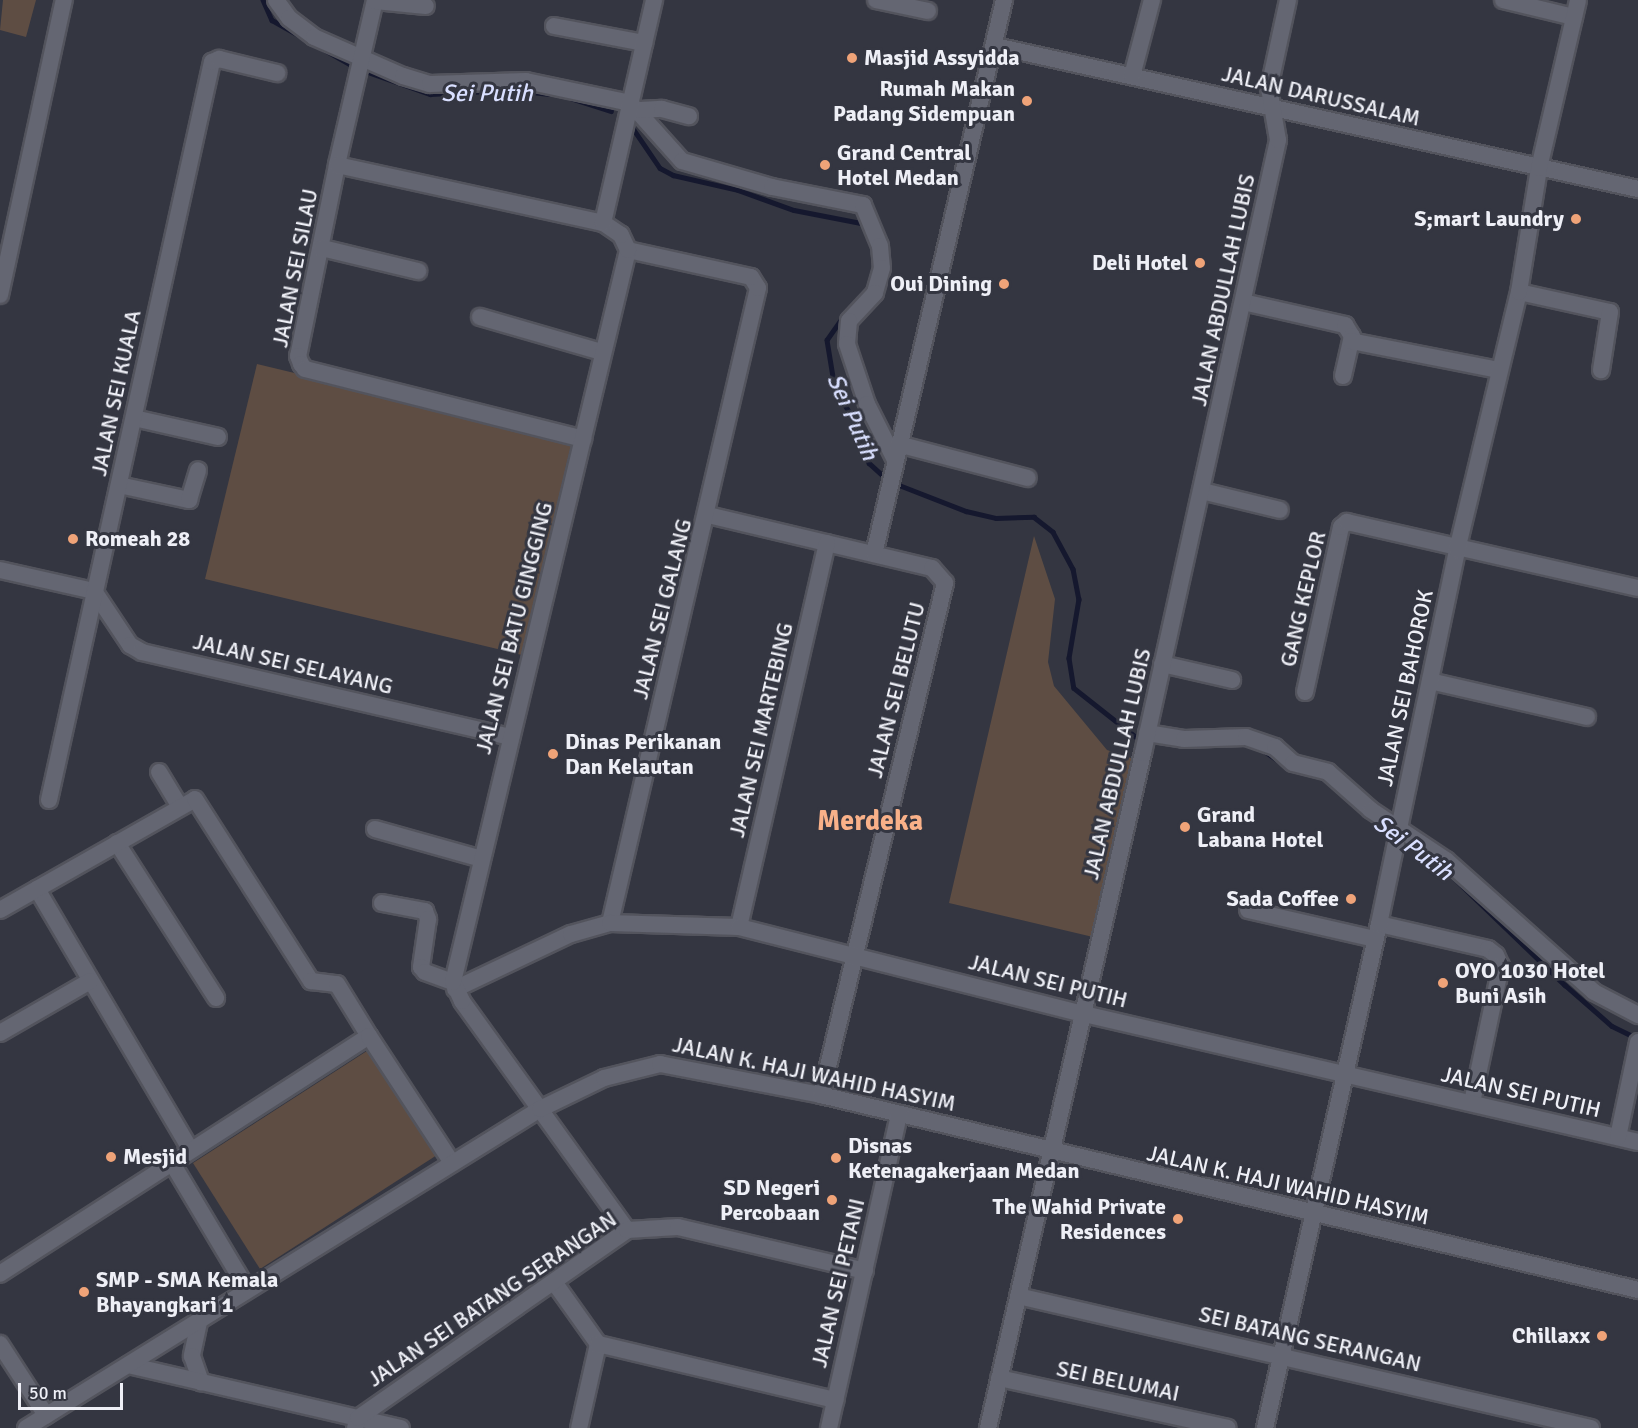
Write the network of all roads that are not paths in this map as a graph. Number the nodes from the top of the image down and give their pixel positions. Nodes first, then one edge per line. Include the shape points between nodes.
1 (64, 0) edge
2 (276, 0) edge
3 (654, 0) edge
4 (876, 0) edge
5 (1004, 0) edge
6 (1152, 0) edge
7 (1288, 0) edge
8 (1503, 0) edge
9 (1578, 0) edge
10 (375, 1) edge
11 (426, 6) dead end
12 (928, 11) dead end
13 (1574, 17) junction
14 (554, 26) dead end
15 (644, 43) junction
16 (995, 46) junction
17 (361, 58) junction
18 (276, 73) dead end
19 (1132, 76) junction
20 (633, 108) junction
21 (1274, 108) junction
22 (689, 116) dead end
23 (337, 165) junction
24 (1539, 168) junction
25 (1638, 189) edge
26 (603, 223) junction
27 (322, 248) junction
28 (628, 250) junction
29 (418, 271) dead end
30 (1520, 292) junction
31 (0, 296) edge
32 (1243, 302) junction
33 (480, 317) dead end
34 (1351, 341) junction
35 (601, 352) junction
36 (1500, 370) junction
37 (1601, 370) dead end
38 (1344, 376) dead end
39 (134, 418) junction
40 (218, 437) dead end
41 (583, 439) junction
42 (896, 456) junction
43 (198, 470) dead end
44 (1028, 478) dead end
45 (119, 485) junction
46 (1202, 491) junction
47 (1280, 510) dead end
48 (708, 515) junction
49 (827, 543) junction
50 (1457, 550) junction
51 (874, 554) junction
52 (0, 570) edge
53 (1638, 588) edge
54 (94, 591) junction
55 (1162, 664) junction
56 (1232, 680) dead end
57 (1430, 681) junction
58 (1305, 692) dead end
59 (1587, 717) dead end
60 (1147, 733) junction
61 (511, 737) junction
62 (159, 772) dead end
63 (49, 800) dead end
64 (179, 805) junction
65 (375, 829) dead end
66 (1398, 835) junction
67 (117, 843) junction
68 (482, 859) junction
69 (37, 889) junction
70 (382, 903) dead end
71 (0, 910) edge
72 (1248, 910) dead end
73 (610, 923) junction
74 (739, 927) junction
75 (1377, 931) junction
76 (853, 956) junction
77 (90, 981) junction
78 (454, 986) junction
79 (216, 998) dead end
80 (1084, 1014) junction
81 (1638, 1015) edge
82 (0, 1033) edge
83 (369, 1036) junction
84 (1638, 1042) edge
85 (1345, 1073) junction
86 (821, 1095) junction
87 (1472, 1103) junction
88 (540, 1108) junction
89 (899, 1113) junction
90 (1618, 1137) junction
91 (1638, 1142) edge
92 (190, 1149) junction
93 (1052, 1151) junction
94 (172, 1163) junction
95 (452, 1163) junction
96 (1313, 1215) junction
97 (627, 1230) junction
98 (865, 1271) junction
99 (0, 1274) edge
100 (554, 1282) junction
101 (247, 1289) junction
102 (1638, 1290) edge
103 (1018, 1296) junction
104 (199, 1322) junction
105 (0, 1344) edge
106 (598, 1344) junction
107 (1281, 1355) junction
108 (128, 1365) junction
109 (999, 1378) junction
110 (201, 1382) junction
111 (835, 1400) junction
112 (46, 1415) junction
113 (357, 1423) edge
114 (26, 1428) edge
115 (401, 1428) edge
116 (579, 1428) edge
117 (829, 1428) edge
118 (988, 1428) edge
119 (1228, 1428) edge
120 (1265, 1428) edge
121 (1591, 1428) edge

1 - 31 street
2 - 17 street via 289,18 314,37
3 - 15 street
4 - 12 street
5 - 16 street
6 - 19 street
7 - 21 street, JALAN ABDULLAH LUBIS via 1269,79
8 - 13 street
9 - 13 street, JALAN SEI BAHOROK
10 - 11 street
10 - 17 street, JALAN SEI SILAU
13 - 24 street, JALAN SEI BAHOROK
14 - 15 street
15 - 20 street
16 - 19 street, JALAN DARUSSALAM
16 - 42 street
17 - 20 street via 430,84 526,81
17 - 23 street, JALAN SEI SILAU
18 - 39 street, JALAN SEI KUALA via 219,59 212,62
19 - 21 street, JALAN DARUSSALAM
20 - 22 street via 662,109
20 - 26 street via 621,135
20 - 42 street via 682,162 772,187 852,200 867,210 880,246 882,268 875,293 849,321 848,344 867,404
21 - 24 street, JALAN DARUSSALAM
21 - 32 street, JALAN ABDULLAH LUBIS via 1278,140
23 - 26 street
23 - 27 street, JALAN SEI SILAU
24 - 25 street, JALAN DARUSSALAM
24 - 30 street, JALAN SEI BAHOROK
26 - 28 street via 621,235
27 - 29 street
27 - 41 street, JALAN SEI SILAU via 298,356 305,369
28 - 35 street, JALAN SEI BATU GINGGING
28 - 48 street, JALAN SEI GALANG via 751,277 758,288
30 - 36 street, JALAN SEI BAHOROK
30 - 37 street via 1610,312
32 - 34 street via 1342,323 1348,328
32 - 46 street, JALAN ABDULLAH LUBIS
33 - 35 street
34 - 36 street
34 - 38 street
35 - 41 street, JALAN SEI BATU GINGGING
36 - 50 street, JALAN SEI BAHOROK
39 - 40 street
39 - 45 street, JALAN SEI KUALA
41 - 61 street, JALAN SEI BATU GINGGING
42 - 44 street
42 - 51 street
43 - 45 street via 189,500
45 - 54 street, JALAN SEI KUALA
46 - 47 street
46 - 55 street, JALAN ABDULLAH LUBIS
48 - 49 street, JALAN SEI BELUTU
48 - 73 street, JALAN SEI GALANG
49 - 51 street, JALAN SEI BELUTU
49 - 74 street, JALAN SEI MARTEBING
50 - 53 street
50 - 57 street, JALAN SEI BAHOROK
50 - 58 street, GANG KEPLOR via 1344,524
51 - 76 street, JALAN SEI BELUTU via 932,568 945,583
52 - 54 street
54 - 61 street, JALAN SEI SELAYANG via 135,649
54 - 63 street, JALAN SEI KUALA
55 - 56 street
55 - 60 street, JALAN ABDULLAH LUBIS
57 - 59 street
57 - 66 street, JALAN SEI BAHOROK
60 - 66 street via 1184,739 1239,736 1268,743 1293,763 1328,772
60 - 80 street, JALAN ABDULLAH LUBIS
61 - 68 street, JALAN SEI BATU GINGGING
62 - 64 street
64 - 67 street
64 - 83 street via 192,799 197,802 311,981 337,984
65 - 68 street
66 - 75 street, JALAN SEI BAHOROK
66 - 81 street via 1446,860 1594,992
67 - 69 street
67 - 79 street
68 - 78 street, JALAN SEI BATU GINGGING
69 - 71 street
69 - 77 street
70 - 78 street via 425,911 428,919 421,967
72 - 75 street
73 - 74 street, JALAN SEI PUTIH
73 - 78 street, JALAN SEI PUTIH via 571,934
74 - 76 street, JALAN SEI PUTIH
75 - 85 street, JALAN SEI BAHOROK
75 - 87 street via 1488,949 1496,955 1501,966
76 - 80 street, JALAN SEI PUTIH
76 - 86 street, JALAN SEI BELUTU
77 - 82 street
77 - 92 street
78 - 88 street
80 - 85 street, JALAN SEI PUTIH
80 - 93 street, JALAN ABDULLAH LUBIS
83 - 92 street
83 - 95 street
84 - 90 street
85 - 87 street, JALAN SEI PUTIH
85 - 96 street, JALAN SEI BAHOROK
86 - 88 street, JALAN K. HAJI WAHID HASYIM via 660,1064 604,1078
86 - 89 street, JALAN K. HAJI WAHID HASYIM
87 - 90 street, JALAN SEI PUTIH
88 - 95 street, JALAN K. HAJI WAHID HASYIM
88 - 97 street
89 - 93 street, JALAN K. HAJI WAHID HASYIM
89 - 98 street, JALAN SEI PETANI
90 - 91 street, JALAN SEI PUTIH
92 - 94 street
93 - 96 street, JALAN K. HAJI WAHID HASYIM
93 - 103 street, JALAN ABDULLAH LUBIS
94 - 99 street
94 - 101 street
95 - 101 street, JALAN K. HAJI WAHID HASYIM
96 - 102 street, JALAN K. HAJI WAHID HASYIM
96 - 107 street, JALAN SEI BAHOROK
97 - 98 street, JALAN SEI BATANG SERANGAN via 678,1227
97 - 100 street, JALAN SEI BATANG SERANGAN
98 - 111 street, JALAN SEI PETANI
100 - 106 street
100 - 113 street, JALAN SEI BATANG SERANGAN
101 - 104 street, JALAN K. HAJI WAHID HASYIM
103 - 107 street, SEI BATANG SERANGAN
103 - 109 street, JALAN ABDULLAH LUBIS
104 - 108 street, JALAN K. HAJI WAHID HASYIM
104 - 110 street via 192,1356
105 - 112 street
106 - 111 street
106 - 116 street
107 - 120 street, JALAN SEI BAHOROK
107 - 121 street, SEI BATANG SERANGAN
108 - 110 street
108 - 112 street, JALAN K. HAJI WAHID HASYIM
109 - 118 street, JALAN ABDULLAH LUBIS
109 - 119 street, SEI BELUMAI
110 - 113 street
111 - 117 street, JALAN SEI PETANI
112 - 114 street, JALAN K. HAJI WAHID HASYIM
113 - 115 street

